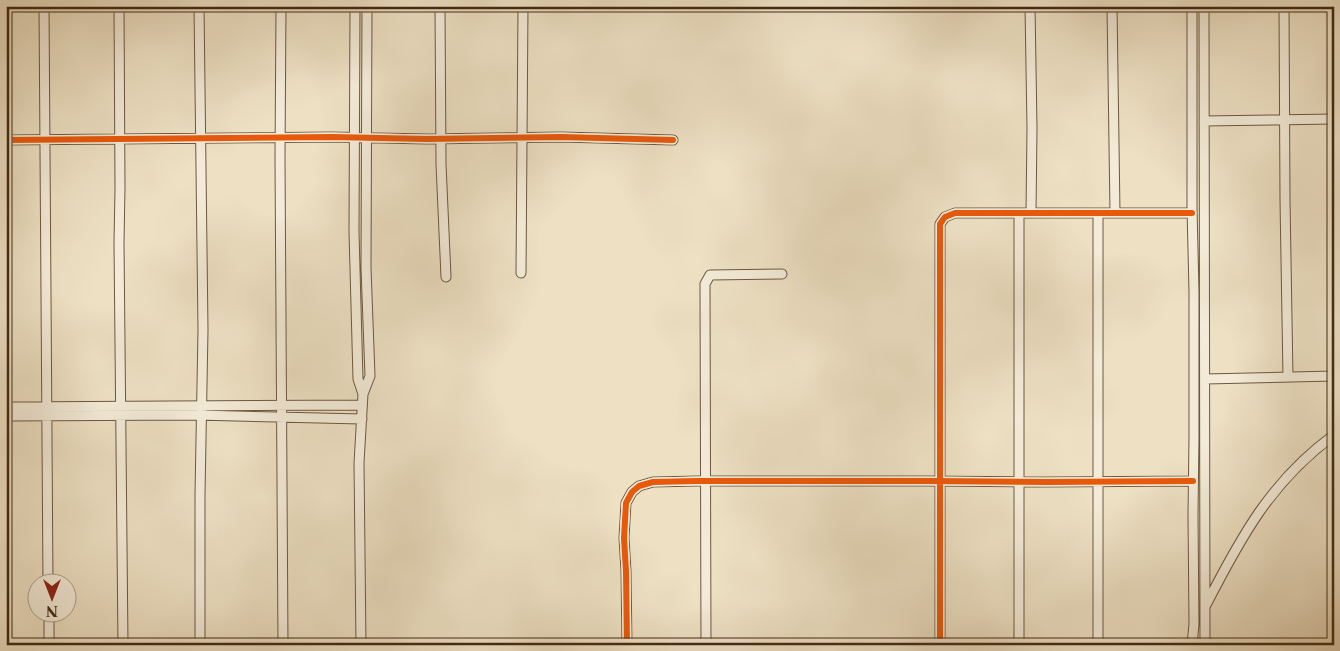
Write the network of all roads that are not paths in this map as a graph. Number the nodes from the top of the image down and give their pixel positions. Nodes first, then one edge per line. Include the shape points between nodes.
1 (44, 6) edge
2 (119, 6) edge
3 (199, 6) edge
4 (281, 6) edge
5 (355, 6) edge
6 (367, 6) edge
7 (440, 6) edge
8 (523, 6) edge
9 (1030, 6) edge
10 (1112, 6) edge
11 (1192, 6) edge
12 (1204, 6) edge
13 (1284, 6) edge
14 (1284, 119) junction
15 (1334, 119) edge
16 (1204, 122) junction
17 (202, 138) junction
18 (280, 138) junction
19 (356, 138) junction
20 (367, 138) junction
21 (523, 138) junction
22 (120, 139) junction
23 (441, 139) junction
24 (6, 140) edge
25 (46, 140) junction
26 (673, 140) dead end
27 (1098, 212) junction
28 (1019, 213) junction
29 (1031, 213) junction
30 (1115, 213) junction
31 (1192, 213) junction
32 (521, 273) dead end
33 (782, 274) dead end
34 (446, 277) dead end
35 (1334, 376) edge
36 (1288, 377) junction
37 (1205, 378) junction
38 (363, 394) junction
39 (202, 405) junction
40 (362, 405) junction
41 (6, 406) edge
42 (120, 406) junction
43 (282, 406) junction
44 (48, 411) junction
45 (120, 415) junction
46 (6, 416) edge
47 (202, 416) junction
48 (282, 416) junction
49 (362, 419) junction
50 (1334, 435) edge
51 (940, 481) junction
52 (1193, 481) junction
53 (707, 482) junction
54 (1019, 482) junction
55 (1098, 482) junction
56 (48, 574) edge
57 (1205, 608) junction
58 (48, 624) edge
59 (1194, 624) junction
60 (49, 645) edge
61 (123, 645) edge
62 (200, 645) edge
63 (283, 645) edge
64 (361, 645) edge
65 (627, 645) edge
66 (706, 645) edge
67 (940, 645) edge
68 (1019, 645) edge
69 (1098, 645) edge
70 (1192, 645) edge
71 (1205, 645) edge

1 - 25 street
2 - 22 street
3 - 17 street
4 - 18 street
5 - 19 street
6 - 20 street
7 - 23 street
8 - 21 street
9 - 29 street
10 - 30 street
11 - 31 street
12 - 16 street
13 - 14 street
14 - 15 street
14 - 16 street
14 - 36 street
16 - 37 street
17 - 18 street
17 - 22 street
17 - 39 street
18 - 19 street
18 - 43 street
19 - 20 street
19 - 38 street via 354,232 358,379
20 - 23 street
20 - 38 street via 366,268 370,376
21 - 23 street
21 - 26 street
21 - 32 street
22 - 25 street
22 - 42 street
23 - 34 street
24 - 25 street
25 - 44 street
27 - 29 street
27 - 30 street
27 - 55 street
28 - 29 street
28 - 51 street via 955,213 945,217 940,224
28 - 54 street
30 - 31 street
31 - 52 street
33 - 53 street via 710,275 705,284
35 - 36 street
36 - 37 street
37 - 57 street
38 - 40 street
39 - 42 street
39 - 43 street
39 - 47 street
40 - 43 street
40 - 49 street
41 - 44 street
42 - 44 street
42 - 45 street
43 - 48 street
44 - 45 street
44 - 46 street
44 - 56 street
45 - 47 street
45 - 61 street
47 - 48 street
47 - 62 street
48 - 49 street
48 - 63 street
49 - 64 street via 359,463
50 - 57 street via 1284,478 1258,512
51 - 53 street
51 - 54 street
51 - 67 street
52 - 55 street
52 - 59 street
53 - 65 street via 653,482 639,486 626,503
53 - 66 street
54 - 55 street
54 - 68 street
55 - 69 street
57 - 59 street
57 - 71 street
58 - 60 street
59 - 70 street

